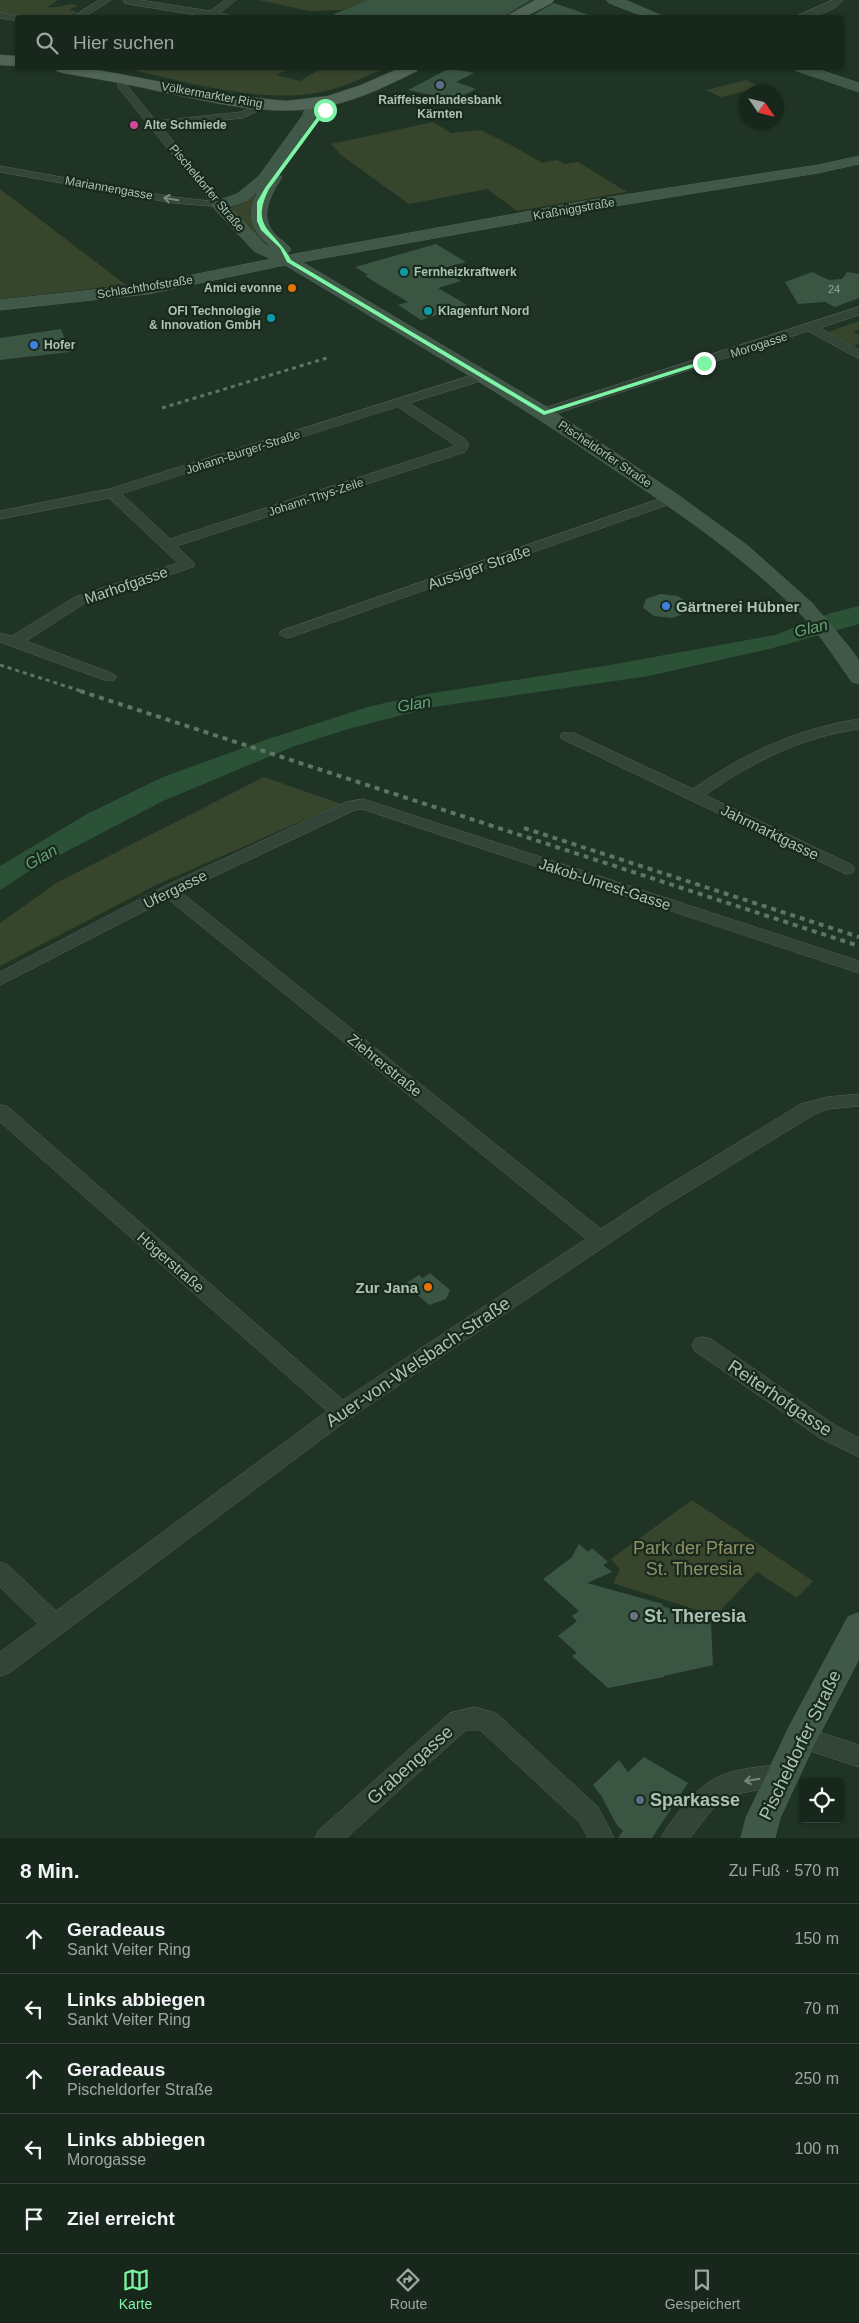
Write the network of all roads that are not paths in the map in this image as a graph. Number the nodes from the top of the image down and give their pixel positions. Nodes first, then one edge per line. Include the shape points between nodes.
1 (106, 0) edge
2 (231, 0) edge
3 (547, 0) edge
4 (613, 0) edge
5 (838, 0) edge
6 (128, 1) dead end
7 (212, 14) junction
8 (0, 15) edge
9 (80, 15) edge
10 (218, 15) edge
11 (516, 15) edge
12 (653, 15) edge
13 (804, 15) edge
14 (15, 18) edge
15 (74, 70) edge
16 (112, 70) edge
17 (387, 70) edge
18 (407, 70) edge
19 (808, 70) edge
20 (152, 77) junction
21 (127, 80) junction
22 (859, 88) edge
23 (313, 100) junction
24 (262, 104) junction
25 (154, 124) junction
26 (859, 160) edge
27 (0, 169) edge
28 (219, 205) junction
29 (285, 254) junction
30 (0, 305) edge
31 (859, 311) edge
32 (811, 328) junction
33 (859, 355) edge
34 (483, 376) junction
35 (400, 403) junction
36 (544, 413) junction
37 (112, 494) junction
38 (671, 499) junction
39 (0, 515) edge
40 (165, 544) junction
41 (286, 634) dead end
42 (7, 639) edge
43 (109, 677) dead end
44 (859, 678) edge
45 (859, 724) edge
46 (568, 736) dead end
47 (694, 796) junction
48 (352, 805) joint
49 (846, 869) dead end
50 (169, 891) junction
51 (859, 967) edge
52 (0, 978) edge
53 (859, 1100) edge
54 (0, 1111) edge
55 (600, 1239) junction
56 (703, 1345) dead end
57 (342, 1412) junction
58 (859, 1448) edge
59 (0, 1572) edge
60 (55, 1625) junction
61 (859, 1627) edge
62 (0, 1666) edge
63 (801, 1737) junction
64 (859, 1756) edge
65 (783, 1775) junction
66 (328, 1838) edge
67 (601, 1838) edge
68 (674, 1838) edge
69 (758, 1838) edge

1 - 9 street
2 - 7 street
3 - 11 main road
4 - 12 main road
5 - 13 street
6 - 7 street
7 - 10 street
8 - 14 street
15 - 21 main road, Völkermarkter Ring
16 - 20 main road, Völkermarkter Ring
17 - 23 main road
18 - 23 main road via 366,89
19 - 22 main road
20 - 21 main road, Völkermarkter Ring
20 - 23 main road, Völkermarkter Ring via 241,95
21 - 24 main road, Völkermarkter Ring
21 - 25 street, Pischeldorfer Straße via 122,83 123,88
23 - 24 main road, Völkermarkter Ring
23 - 28 main road via 310,115 264,179 242,197
23 - 29 main road via 325,110 266,189 260,202 259,221
24 - 25 street via 243,115
25 - 28 street, Pischeldorfer Straße
26 - 29 main road, Kraßniggstraße
28 -> 27 street, Mariannengasse via 173,200
28 - 29 main road, Pischeldorfer Straße via 260,248
29 - 30 main road, Schlachthofstraße via 148,289
29 - 34 main road, Pischeldorfer Straße
31 - 32 street, Morogasse
32 - 33 street
32 - 36 street, Morogasse
34 - 35 street, Johann-Burger-Straße
34 - 36 main road, Pischeldorfer Straße
35 - 37 street, Johann-Burger-Straße
35 - 40 street, Johann-Thys-Zeile via 460,442 460,449
36 - 38 main road, Pischeldorfer Straße
37 - 39 street, Johann-Burger-Straße
37 - 40 street
38 - 41 street, Aussiger Straße
38 - 44 main road, Pischeldorfer Straße via 758,564 805,607
40 - 42 street, Marhofgasse via 188,564 80,600
42 - 43 street
45 - 47 street via 811,735 768,752 728,771
46 - 47 street, Jahrmarktgasse
47 - 49 street, Jahrmarktgasse
48 - 50 street, Ufergasse
48 - 51 street, Jakob-Unrest-Gasse via 363,804
50 - 52 street, Ufergasse
50 - 55 street, Ziehrerstraße
53 - 55 street, Auer-von-Welsbach-Straße via 808,1109
54 - 57 street, Högerstraße
55 - 57 street, Auer-von-Welsbach-Straße
56 - 58 street, Reiterhofgasse via 828,1432
57 - 60 street, Auer-von-Welsbach-Straße
59 - 60 street
60 - 62 street, Auer-von-Welsbach-Straße
61 - 63 main road, Pischeldorfer Straße
63 - 64 street
63 - 65 main road, Pischeldorfer Straße
65 -> 68 street via 735,1782 718,1788
65 - 69 main road, Pischeldorfer Straße via 763,1818
66 - 67 street, Grabengasse via 459,1721 475,1718 487,1721 588,1815

